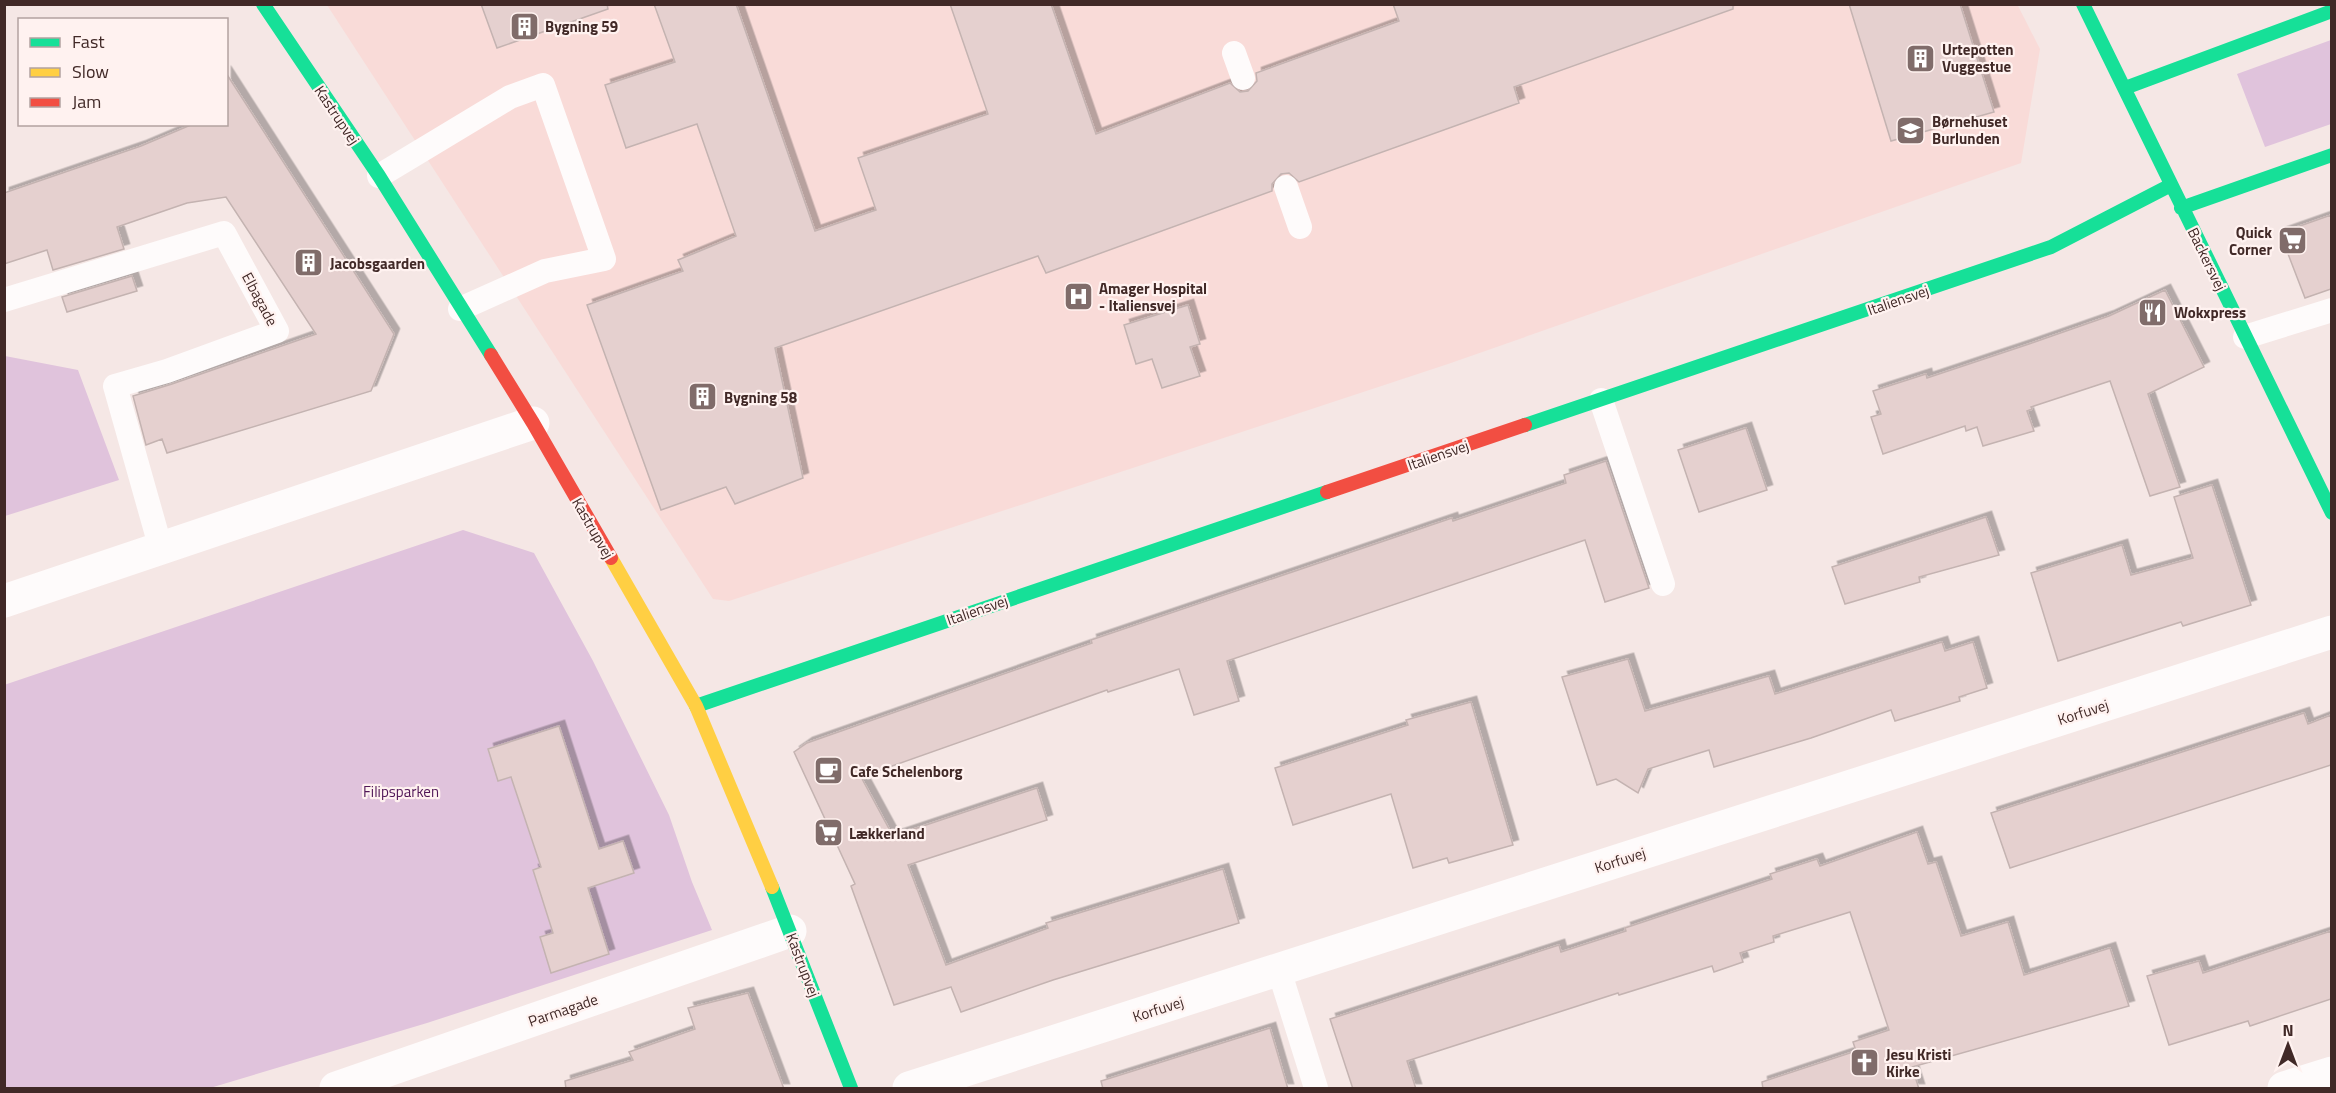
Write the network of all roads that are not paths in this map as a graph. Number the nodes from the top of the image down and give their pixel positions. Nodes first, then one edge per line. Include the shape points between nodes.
1 (2084, 4) edge
2 (267, 5) edge
3 (2331, 10) edge
4 (1234, 53) dead end
5 (1243, 78) dead end
6 (2125, 88) junction
7 (2331, 155) edge
8 (378, 176) junction
9 (2171, 185) junction
10 (1286, 187) dead end
11 (2181, 208) junction
12 (1300, 227) dead end
13 (4, 300) edge
14 (460, 309) junction
15 (2331, 310) edge
16 (2245, 337) junction
17 (1601, 400) junction
18 (533, 423) junction
19 (2331, 513) edge
20 (161, 549) junction
21 (1663, 585) dead end
22 (4, 601) edge
23 (2331, 632) edge
24 (696, 706) junction
25 (790, 931) junction
26 (1279, 970) junction
27 (2331, 1073) edge
28 (336, 1089) edge
29 (851, 1089) edge
30 (909, 1089) edge
31 (1316, 1089) edge
32 (2284, 1089) edge

1 - 6 street, Backersvej
2 - 8 street, Kastrupvej
3 - 6 street
4 - 5 lane
6 - 9 street, Backersvej
7 - 11 street
8 - 14 street, Kastrupvej
8 - 14 lane via 510,97 543,86 604,260 545,271
9 - 11 street, Backersvej
9 - 17 street, Italiensvej via 2052,247
10 - 12 lane
11 - 16 street, Backersvej
13 - 20 lane, Elbagade via 224,233 277,331 115,386
14 - 18 street, Kastrupvej
15 - 16 lane
16 - 19 street, Backersvej
17 - 21 lane
17 - 24 street, Italiensvej
18 - 20 street
18 - 24 street, Kastrupvej
20 - 22 street
23 - 26 street, Korfuvej
24 - 25 street, Kastrupvej
25 - 28 street, Parmagade
25 - 29 street, Kastrupvej
26 - 30 street, Korfuvej
26 - 31 lane
27 - 32 street

